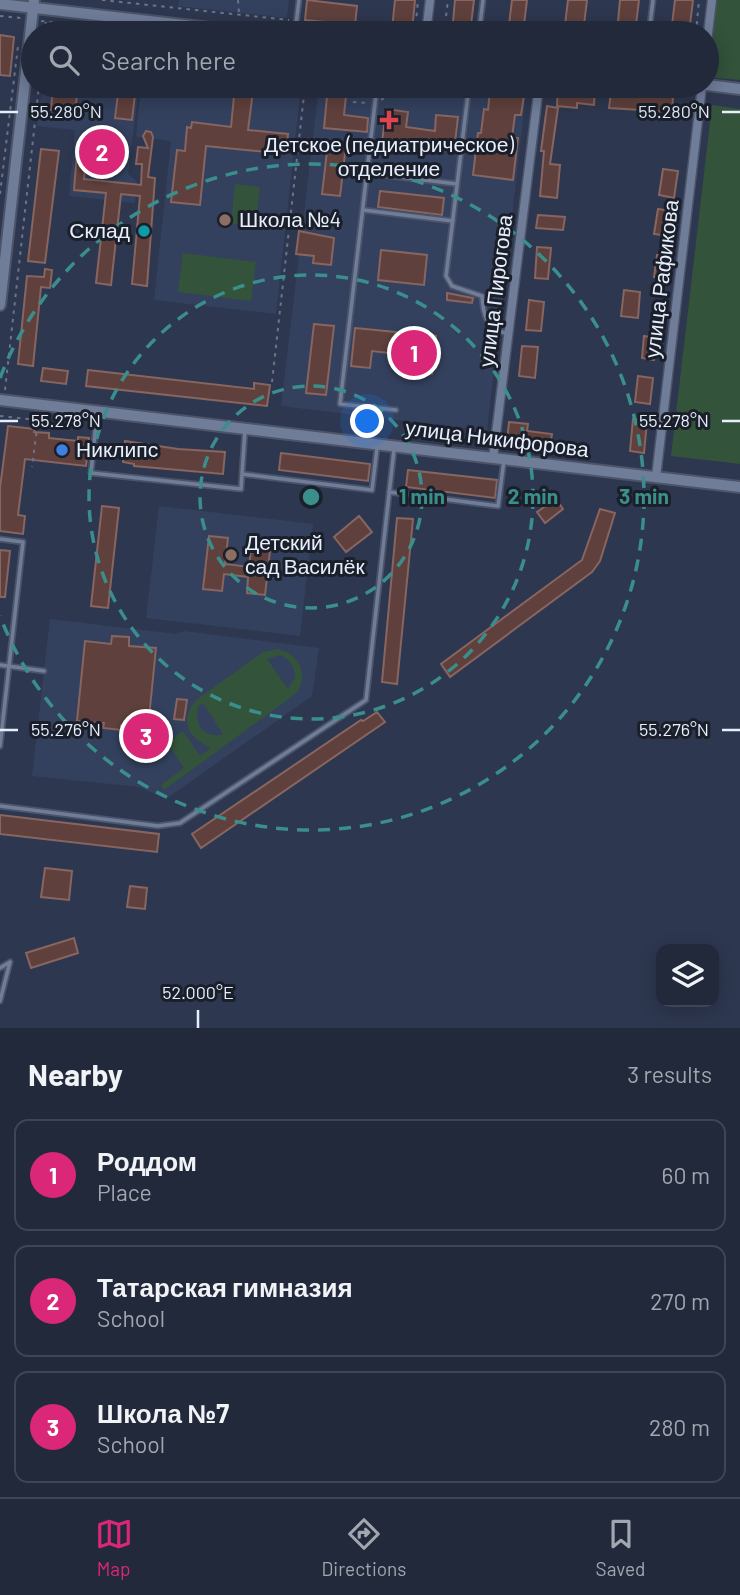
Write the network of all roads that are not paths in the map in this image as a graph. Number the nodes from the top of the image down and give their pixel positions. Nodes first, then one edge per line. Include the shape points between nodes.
1 (299, 0) edge
2 (430, 0) edge
3 (483, 0) edge
4 (653, 0) edge
5 (712, 0) edge
6 (0, 4) edge
7 (33, 9) edge
8 (144, 21) edge
9 (296, 21) edge
10 (427, 21) edge
11 (481, 21) edge
12 (650, 21) edge
13 (710, 21) edge
14 (719, 87) edge
15 (740, 89) edge
16 (23, 98) edge
17 (376, 98) edge
18 (467, 98) edge
19 (538, 98) edge
20 (702, 98) edge
21 (367, 173) junction
22 (457, 184) junction
23 (363, 210) junction
24 (453, 221) junction
25 (0, 305) edge
26 (509, 334) junction
27 (2, 401) edge
28 (396, 411) dead end
29 (97, 412) junction
30 (245, 429) junction
31 (378, 445) junction
32 (394, 447) junction
33 (499, 459) junction
34 (242, 474) junction
35 (656, 477) junction
36 (740, 487) edge
37 (389, 492) junction
38 (0, 539) edge
39 (0, 665) edge
40 (9, 666) junction
41 (44, 671) dead end
42 (0, 746) edge
43 (0, 806) edge
44 (0, 968) edge
45 (0, 1002) edge

1 - 9 lane
2 - 10 street
3 - 11 lane
4 - 12 lane
5 - 13 street
6 - 7 main road
7 - 8 main road
14 - 15 main road
16 - 25 main road
17 - 21 lane
18 - 22 lane
19 - 26 street, улица Пирогова
20 - 35 street, улица Рафикова
21 - 22 lane
21 - 23 lane
22 - 24 lane
23 - 24 lane
23 - 28 lane via 340,404
24 - 26 lane via 447,281 482,296 488,323
26 - 33 street, улица Пирогова
27 - 29 main road, улица Никифорова
29 - 30 main road, улица Никифорова
29 - 34 lane via 91,473 241,489
30 - 31 main road, улица Никифорова
30 - 34 lane
31 - 32 main road, улица Никифорова
31 - 34 lane via 372,490
32 - 33 main road, улица Никифорова
32 - 37 lane
33 - 35 main road, улица Никифорова
33 - 37 lane via 498,506
35 - 36 main road, улица Никифорова
37 - 43 lane via 366,701 180,822 158,826
38 - 40 lane via 23,542
39 - 40 lane
40 - 41 lane
40 - 42 lane
44 - 45 lane via 10,962

